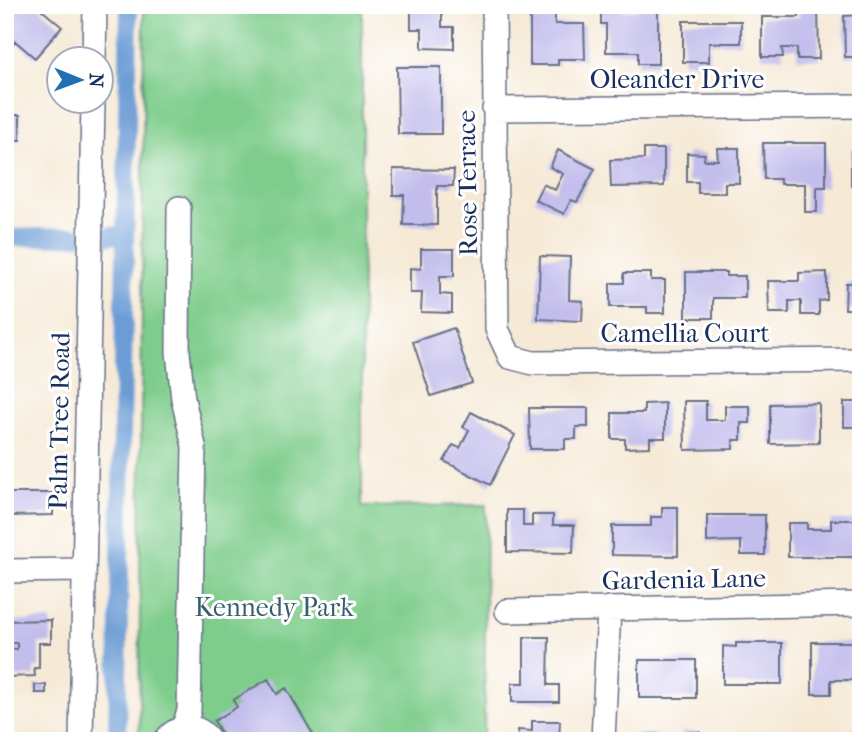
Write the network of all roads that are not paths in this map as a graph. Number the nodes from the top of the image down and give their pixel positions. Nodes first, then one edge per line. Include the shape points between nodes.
1 (95, 5) edge
2 (495, 5) edge
3 (94, 46) edge
4 (861, 106) edge
5 (494, 109) junction
6 (93, 116) edge
7 (179, 208) dead end
8 (510, 357) joint
9 (861, 360) edge
10 (84, 570) junction
11 (5, 571) edge
12 (861, 604) edge
13 (609, 608) junction
14 (508, 611) dead end
15 (174, 734) edge
16 (81, 741) edge
17 (210, 741) edge
18 (603, 741) edge

1 - 3 street
2 - 5 street, Rose Terrace
4 - 5 street, Oleander Drive
5 - 8 street, Rose Terrace via 497,329
6 - 10 street, Palm Tree Road
7 - 15 street via 178,352 194,446 189,711
8 - 9 street, Camellia Court via 533,363
10 - 11 street
10 - 16 street, Palm Tree Road
12 - 13 street, Gardenia Lane
13 - 14 street, Gardenia Lane
13 - 18 street
15 - 17 street via 200,730

